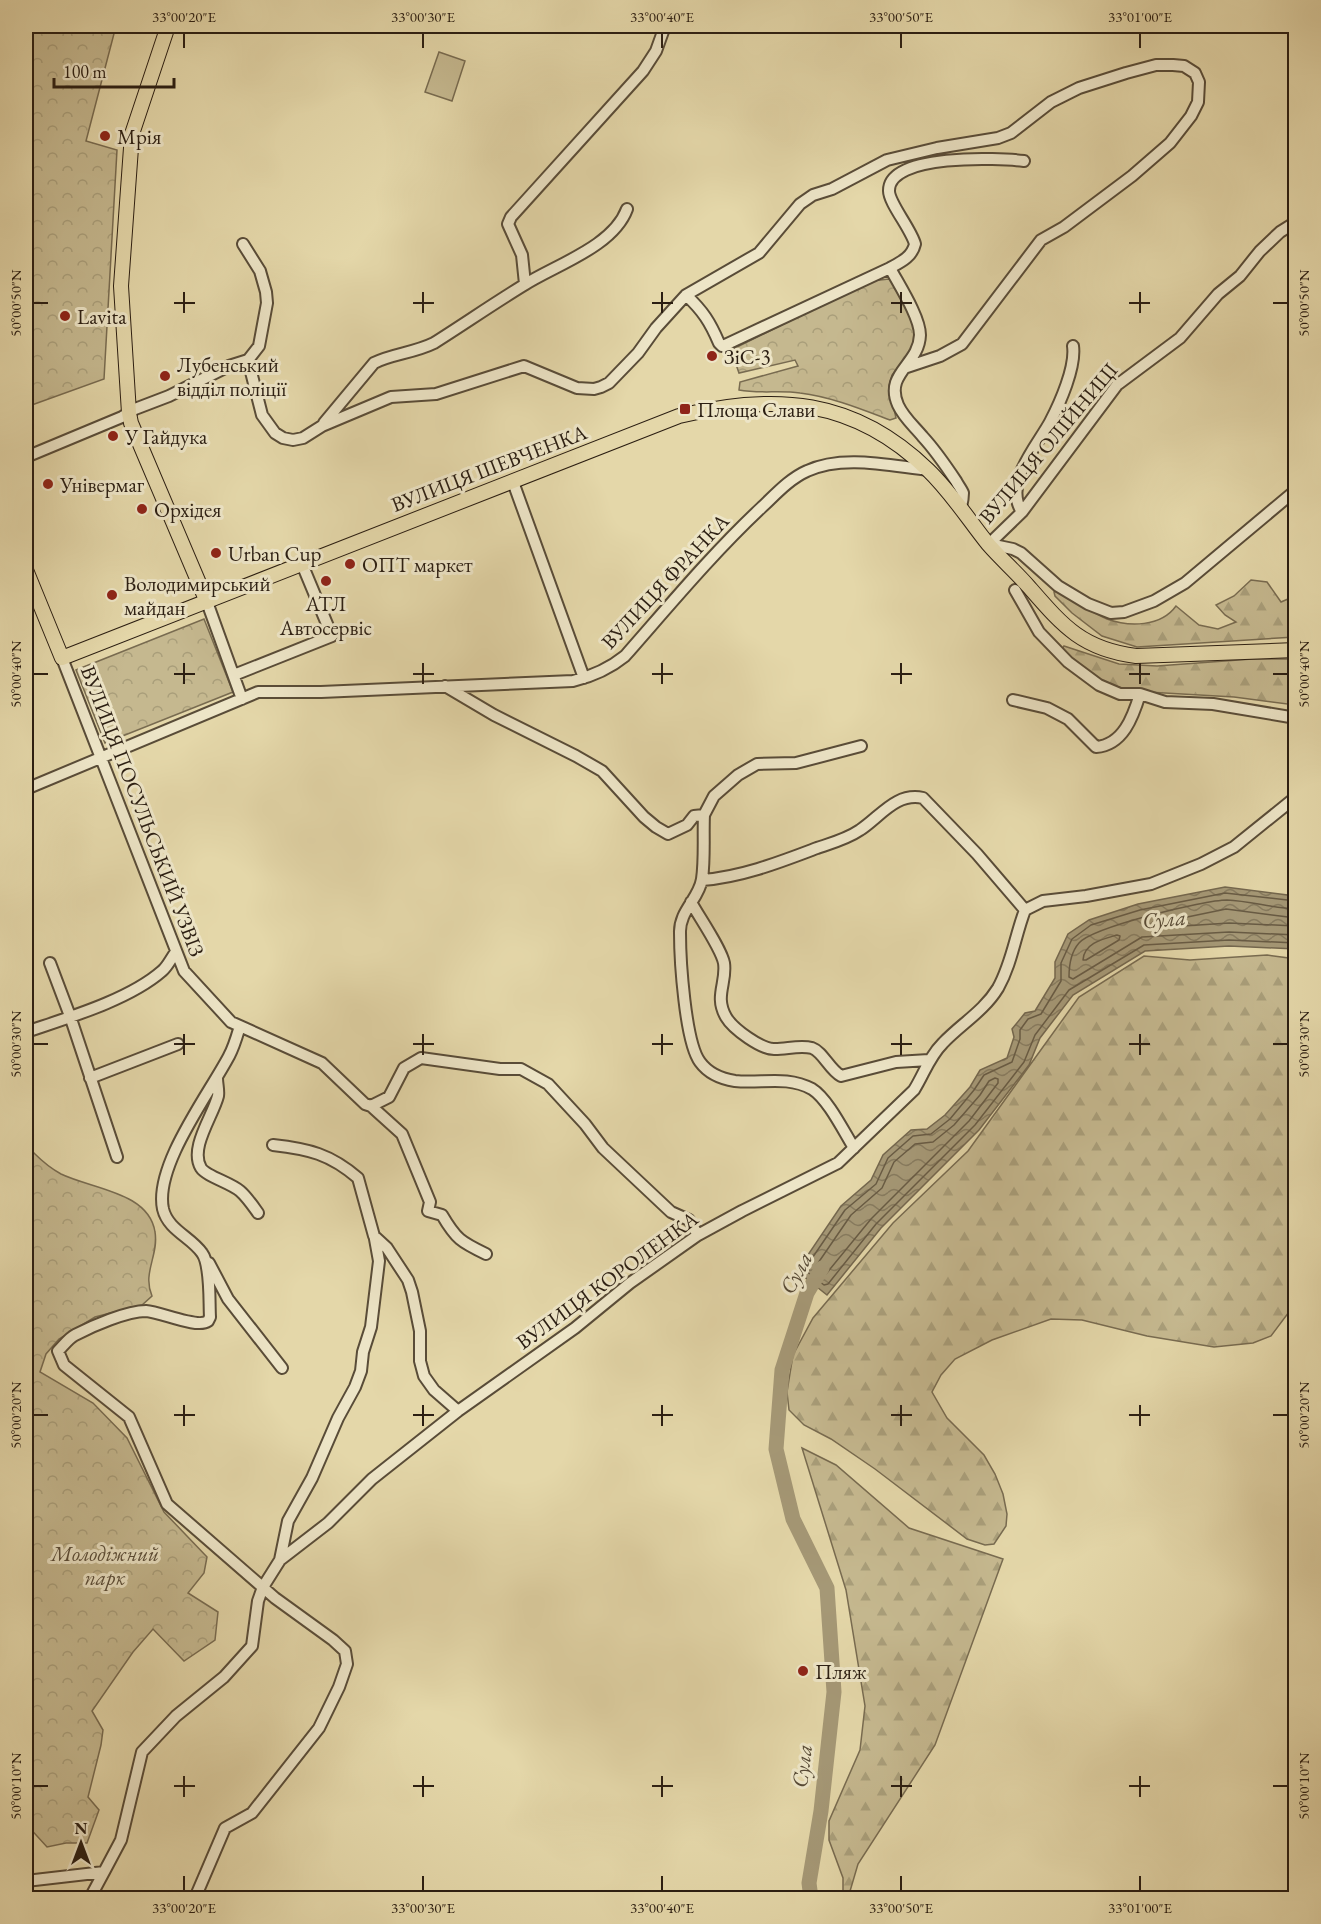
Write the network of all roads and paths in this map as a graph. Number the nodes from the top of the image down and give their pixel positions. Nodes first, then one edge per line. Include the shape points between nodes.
1 (168, 26) edge
2 (665, 26) edge
3 (1024, 161) dead end
4 (627, 209) dead end
5 (1296, 222) edge
6 (243, 244) dead end
7 (890, 268) junction
8 (525, 284) junction
9 (686, 295) junction
10 (1073, 346) dead end
11 (248, 360) junction
12 (907, 367) junction
13 (129, 413) junction
14 (322, 426) junction
15 (26, 457) edge
16 (929, 470) junction
17 (513, 482) junction
18 (1296, 490) edge
19 (961, 507) junction
20 (1022, 512) junction
21 (988, 544) junction
22 (302, 564) junction
23 (26, 570) edge
24 (1015, 590) dead end
25 (207, 602) junction
26 (1296, 650) edge
27 (63, 658) junction
28 (234, 675) junction
29 (584, 678) junction
30 (446, 686) junction
31 (1140, 694) junction
32 (242, 699) junction
33 (1013, 700) dead end
34 (1296, 718) edge
35 (861, 746) dead end
36 (102, 758) junction
37 (26, 789) edge
38 (1296, 797) edge
39 (704, 815) junction
40 (702, 880) junction
41 (691, 902) junction
42 (1025, 910) junction
43 (176, 952) junction
44 (50, 963) dead end
45 (70, 1016) junction
46 (240, 1026) junction
47 (26, 1032) edge
48 (178, 1044) dead end
49 (929, 1060) junction
50 (90, 1078) junction
51 (217, 1078) junction
52 (371, 1106) junction
53 (273, 1145) dead end
54 (854, 1148) junction
55 (117, 1157) dead end
56 (258, 1213) dead end
57 (698, 1235) junction
58 (374, 1236) junction
59 (203, 1254) junction
60 (486, 1254) dead end
61 (282, 1368) dead end
62 (458, 1411) junction
63 (279, 1560) junction
64 (263, 1587) junction
65 (104, 1872) junction
66 (26, 1881) edge
67 (90, 1899) edge
68 (195, 1899) edge

1 - 13 main road via 132,134 122,286
2 - 8 street via 643,71 511,217 508,224 522,255
3 - 7 street via 952,160 895,175 889,183 889,195 915,244 907,258
4 - 8 street via 595,244
5 - 20 street, ВУЛИЦЯ ОЛІЙНИЦІ via 1260,251 1180,338 1118,385
6 - 11 street via 260,271 267,303 259,346
7 - 9 street via 722,346 703,311
7 - 12 street via 920,327 917,352
8 - 14 street via 434,344 374,363
9 - 12 street via 759,253 800,204 813,195 887,160 998,138 1079,88 1156,65 1184,66 1195,73 1199,82 1198,102 1170,143 1098,202 1041,240 962,344
9 - 14 street via 638,353 601,387 577,388 524,366 436,394 391,397
10 - 20 street via 1072,366 1051,421 1023,466 1017,491
11 - 13 street
11 - 14 street via 262,415 275,433 298,440
12 - 19 street via 895,383 898,406 953,476 963,494
13 - 15 street
13 - 25 main road
16 - 17 main road, ВУЛИЦЯ ШЕВЧЕНКА via 901,446 858,420 821,408 757,404 711,408 679,416
16 - 19 main road, ВУЛИЦЯ ШЕВЧЕНКА
16 - 29 street, ВУЛИЦЯ ФРАНКА via 860,463 807,471 785,485 734,534 625,656 609,669
17 - 22 main road, ВУЛИЦЯ ШЕВЧЕНКА
17 - 29 street
18 - 21 street via 1185,583 1154,602 1124,612 1111,614 1088,604 1058,586 1020,553
19 - 21 main road, ВУЛИЦЯ ШЕВЧЕНКА
20 - 21 street, ВУЛИЦЯ ОЛІЙНИЦІ
21 - 26 main road, ВУЛИЦЯ ШЕВЧЕНКА via 1061,624 1104,649 1136,656
22 - 25 main road, ВУЛИЦЯ ШЕВЧЕНКА
22 - 28 street via 332,636
23 - 27 main road
24 - 31 street via 1039,632 1068,662 1099,685 1120,694
25 - 27 main road, ВУЛИЦЯ ШЕВЧЕНКА
25 - 28 street
27 - 36 street, ВУЛИЦЯ ПОСУЛЬСЬКИЙ УЗВІЗ
28 - 32 street
29 - 30 street, ВУЛИЦЯ ФРАНКА
30 - 32 street, ВУЛИЦЯ ФРАНКА via 258,692
30 - 39 street via 602,771 644,818 668,834 687,825 694,816
31 - 33 street via 1122,734 1105,747 1096,747 1068,719 1047,708
31 - 34 street via 1165,702 1213,704
32 - 36 street, ВУЛИЦЯ ФРАНКА
35 - 39 street via 796,763 757,764 714,796
36 - 37 street, ВУЛИЦЯ ФРАНКА
36 - 43 street, ВУЛИЦЯ ПОСУЛЬСЬКИЙ УЗВІЗ
38 - 42 street via 1234,847 1201,864 1151,884 1043,901
39 - 40 street
40 - 41 street
40 - 42 street via 761,868 845,838 901,799 916,797 923,798
41 - 49 street via 723,958 725,973 720,994 726,1017 766,1049 811,1048 841,1076 896,1062
41 - 54 street via 680,929 680,972 699,1061 714,1075 734,1081 769,1079 811,1089 823,1099
42 - 49 street, ВУЛИЦЯ КОРОЛЕНКА via 1012,958 998,988
43 - 45 street via 155,977
43 - 46 street, ВУЛИЦЯ ПОСУЛЬСЬКИЙ УЗВІЗ via 184,971 231,1022
44 - 45 street
45 - 47 street
45 - 50 street
46 - 51 street via 231,1054
46 - 52 street, ВУЛИЦЯ ПОСУЛЬСЬКИЙ УЗВІЗ via 322,1063
48 - 50 street
49 - 54 street, ВУЛИЦЯ КОРОЛЕНКА via 914,1090
50 - 55 street
51 - 56 street via 218,1095 198,1147 201,1168 242,1192
51 - 59 street via 174,1154 164,1181 163,1208 167,1221
52 - 57 street via 389,1097 404,1068 421,1058 521,1069 548,1084 603,1148 671,1212 689,1220
52 - 60 street, ВУЛИЦЯ ПОСУЛЬСЬКИЙ УЗВІЗ via 402,1134 430,1202 428,1210 442,1215 461,1242
53 - 58 street via 306,1149 328,1157 358,1178
54 - 57 street, ВУЛИЦЯ КОРОЛЕНКА via 838,1163
57 - 62 street, ВУЛИЦЯ КОРОЛЕНКА
58 - 62 street via 408,1280 420,1331 424,1376
58 - 63 street via 380,1261 371,1327 358,1379 288,1521
59 - 61 street via 228,1299
59 - 64 street via 210,1317 206,1323 143,1311 74,1336 58,1351 64,1365 129,1417 167,1504
62 - 63 street, ВУЛИЦЯ КОРОЛЕНКА
63 - 64 street, ВУЛИЦЯ КОРОЛЕНКА
64 - 65 street, ВУЛИЦЯ КОРОЛЕНКА via 252,1647 142,1752 121,1840
64 - 68 street via 333,1640 345,1652 348,1664 320,1728 252,1814 225,1828
65 - 66 street
65 - 67 street, ВУЛИЦЯ КОРОЛЕНКА

